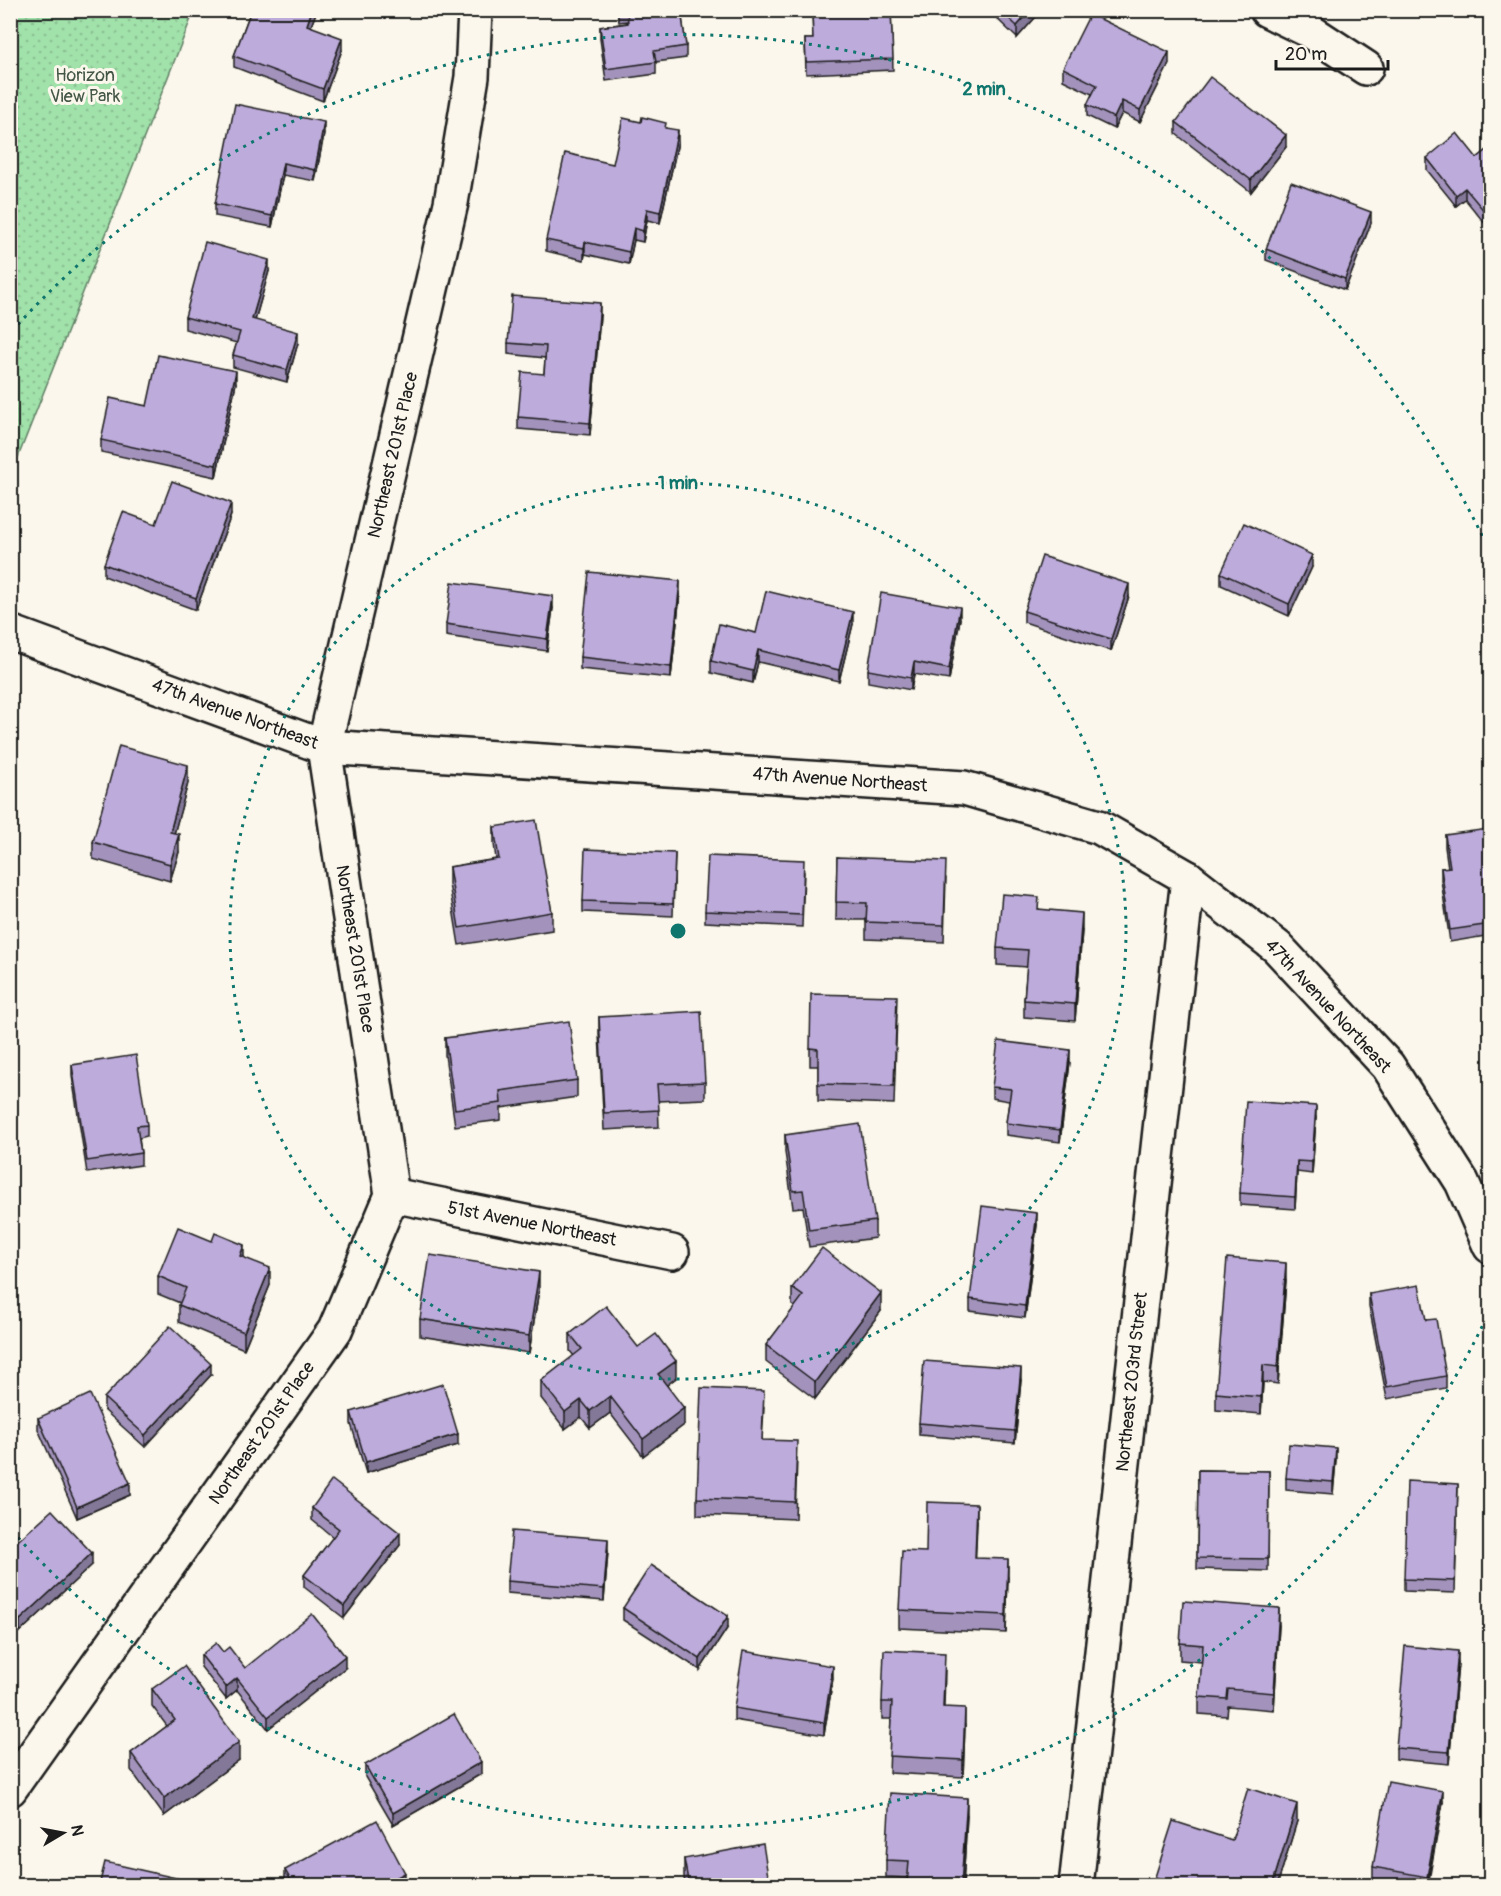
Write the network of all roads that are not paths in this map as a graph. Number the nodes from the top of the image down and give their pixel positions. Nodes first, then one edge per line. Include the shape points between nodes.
1 (475, 10) edge
2 (1267, 10) edge
3 (1366, 68) dead end
4 (10, 632) edge
5 (324, 747) junction
6 (1188, 878) junction
7 (392, 1196) junction
8 (1491, 1246) edge
9 (672, 1252) dead end
10 (10, 1789) edge
11 (1076, 1886) edge

1 - 5 street, Northeast 201st Place via 471,77 451,203
2 - 3 street via 1308,30
4 - 5 street, 47th Avenue Northeast
5 - 6 street, 47th Avenue Northeast via 964,788 1100,826
5 - 7 street, Northeast 201st Place
6 - 8 street, 47th Avenue Northeast via 1277,947 1388,1066 1462,1182
6 - 11 street, Northeast 203rd Street
7 - 9 street, 51st Avenue Northeast
7 - 10 street, Northeast 201st Place via 335,1330

